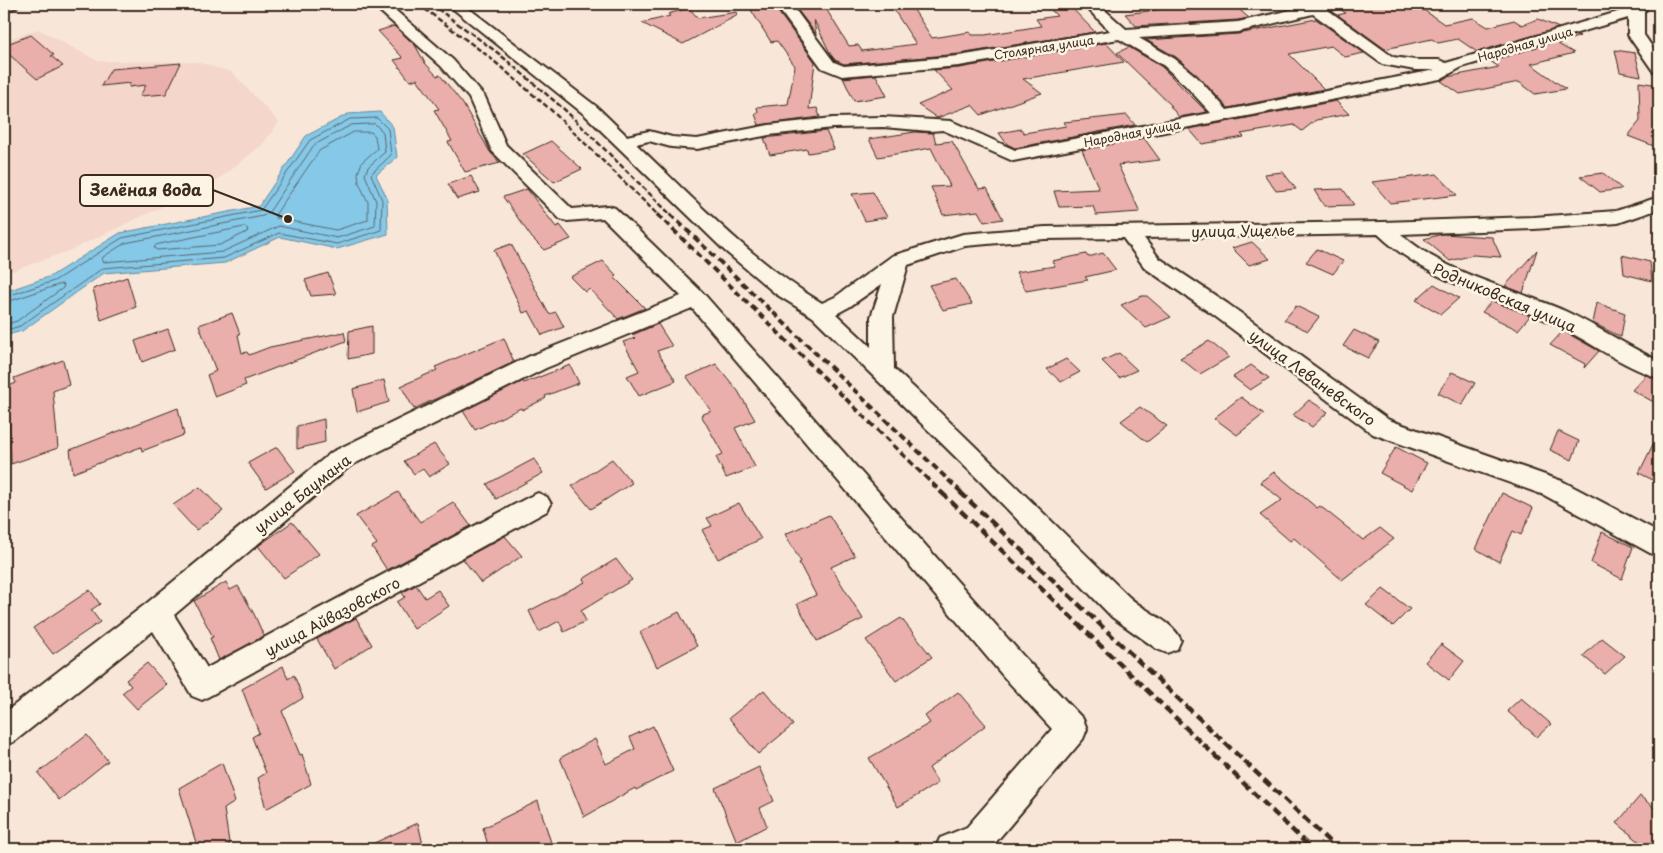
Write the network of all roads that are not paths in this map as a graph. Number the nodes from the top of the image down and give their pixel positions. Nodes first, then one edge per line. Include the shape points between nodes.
1 (11, 4) edge
2 (379, 4) edge
3 (454, 4) edge
4 (783, 4) edge
5 (1090, 4) edge
6 (1335, 4) edge
7 (1313, 6) edge
8 (4, 7) edge
9 (1640, 8) edge
10 (1122, 34) junction
11 (1456, 64) junction
12 (1659, 68) edge
13 (1223, 116) junction
14 (624, 142) junction
15 (1659, 203) edge
16 (1383, 228) junction
17 (1128, 231) junction
18 (899, 261) junction
19 (696, 298) junction
20 (831, 307) junction
21 (1659, 370) edge
22 (883, 373) junction
23 (538, 504) dead end
24 (1659, 544) edge
25 (157, 612) junction
26 (1167, 640) dead end
27 (4, 731) edge
28 (964, 844) edge

1 - 8 street
2 - 19 street via 447,64 477,97 498,146 567,215 608,212
3 - 14 street via 591,111
4 - 10 street, Столярная улица via 828,65 842,71 959,61
5 - 10 street
6 - 7 street, Столярная улица
7 - 10 street, Столярная улица via 1238,27
7 - 11 street via 1388,61 1414,65
9 - 11 street, Народная улица
9 - 12 street via 1636,35
10 - 13 street via 1170,62
11 - 13 street, Народная улица via 1440,74
13 - 14 street, Народная улица via 1013,156 945,124 832,123 769,130 697,144 649,136
14 - 20 street via 732,246 783,289
15 - 16 street, улица Ущелье via 1618,217
16 - 17 street, улица Ущелье
16 - 21 street, Родниковская улица via 1397,243 1429,265 1558,317
17 - 18 street, улица Ущелье via 1045,233 963,240
17 - 24 street, улица Леваневского via 1152,263 1381,427 1553,488
18 - 20 street, улица Ущелье
18 - 22 street via 882,317
19 - 25 street, улица Баумана via 538,362 342,459
19 - 28 street via 1008,660 1072,729
20 - 22 street
22 - 26 street via 1122,608
23 - 25 street, улица Айвазовского via 202,686
25 - 27 street, улица Баумана

